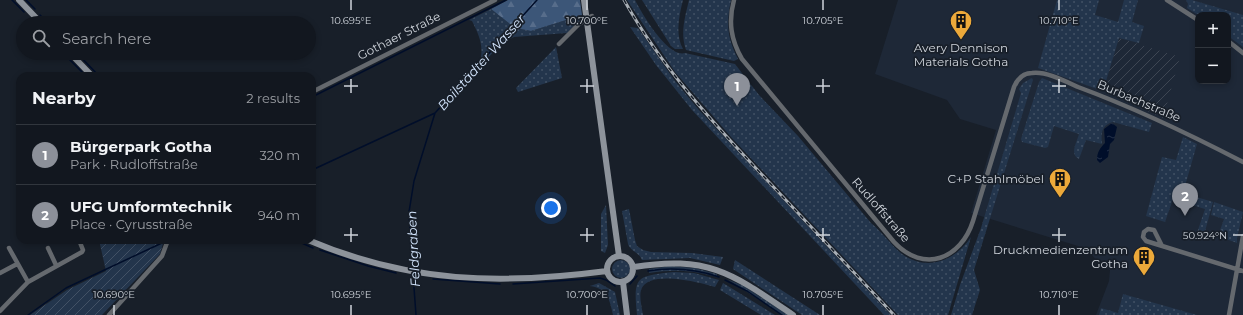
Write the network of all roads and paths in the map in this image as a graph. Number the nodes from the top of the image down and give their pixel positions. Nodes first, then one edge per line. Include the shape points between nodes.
1 (19, 0) edge
2 (495, 0) edge
3 (584, 0) edge
4 (734, 0) edge
5 (1168, 0) edge
6 (34, 16) edge
7 (589, 18) junction
8 (1195, 18) edge
9 (1231, 43) edge
10 (559, 44) dead end
11 (1243, 53) edge
12 (77, 60) edge
13 (88, 72) edge
14 (1023, 75) joint
15 (316, 90) edge
16 (1243, 162) edge
17 (1243, 236) edge
18 (316, 243) edge
19 (80, 244) edge
20 (166, 244) edge
21 (1162, 246) dead end
22 (9, 248) dead end
23 (48, 248) dead end
24 (619, 256) junction
25 (17, 264) junction
26 (56, 265) junction
27 (634, 267) junction
28 (1236, 269) junction
29 (607, 271) junction
30 (1243, 271) edge
31 (0, 273) edge
32 (28, 282) junction
33 (623, 282) junction
34 (0, 311) edge
35 (109, 315) edge
36 (627, 315) edge
37 (793, 315) edge
38 (1229, 315) edge

1 - 6 main road
2 - 15 street, Gothaer Straße
3 - 7 main road
4 - 14 street, Rudloffstraße via 732,37 737,51 749,69 894,242 915,257 927,259 951,254 965,240 1014,87
5 - 8 street
7 - 10 street via 579,24
7 - 24 main road
9 - 11 street
12 - 13 main road
14 - 16 street, Burbachstraße via 1039,73 1096,93
17 - 28 street
18 - 29 main road via 359,259 419,273 456,278 506,280 564,277
19 - 26 street via 82,252
20 - 35 street via 162,256
21 - 28 street
22 - 25 street
23 - 26 street
24 - 27 main road via 629,258
24 - 29 main road via 610,261
25 - 31 street
25 - 32 street
26 - 32 street
27 - 33 main road via 631,277
27 - 37 main road via 682,263 715,269 750,286
28 - 30 street
28 - 38 street
29 - 33 main road via 613,280
32 - 34 street
33 - 36 main road

